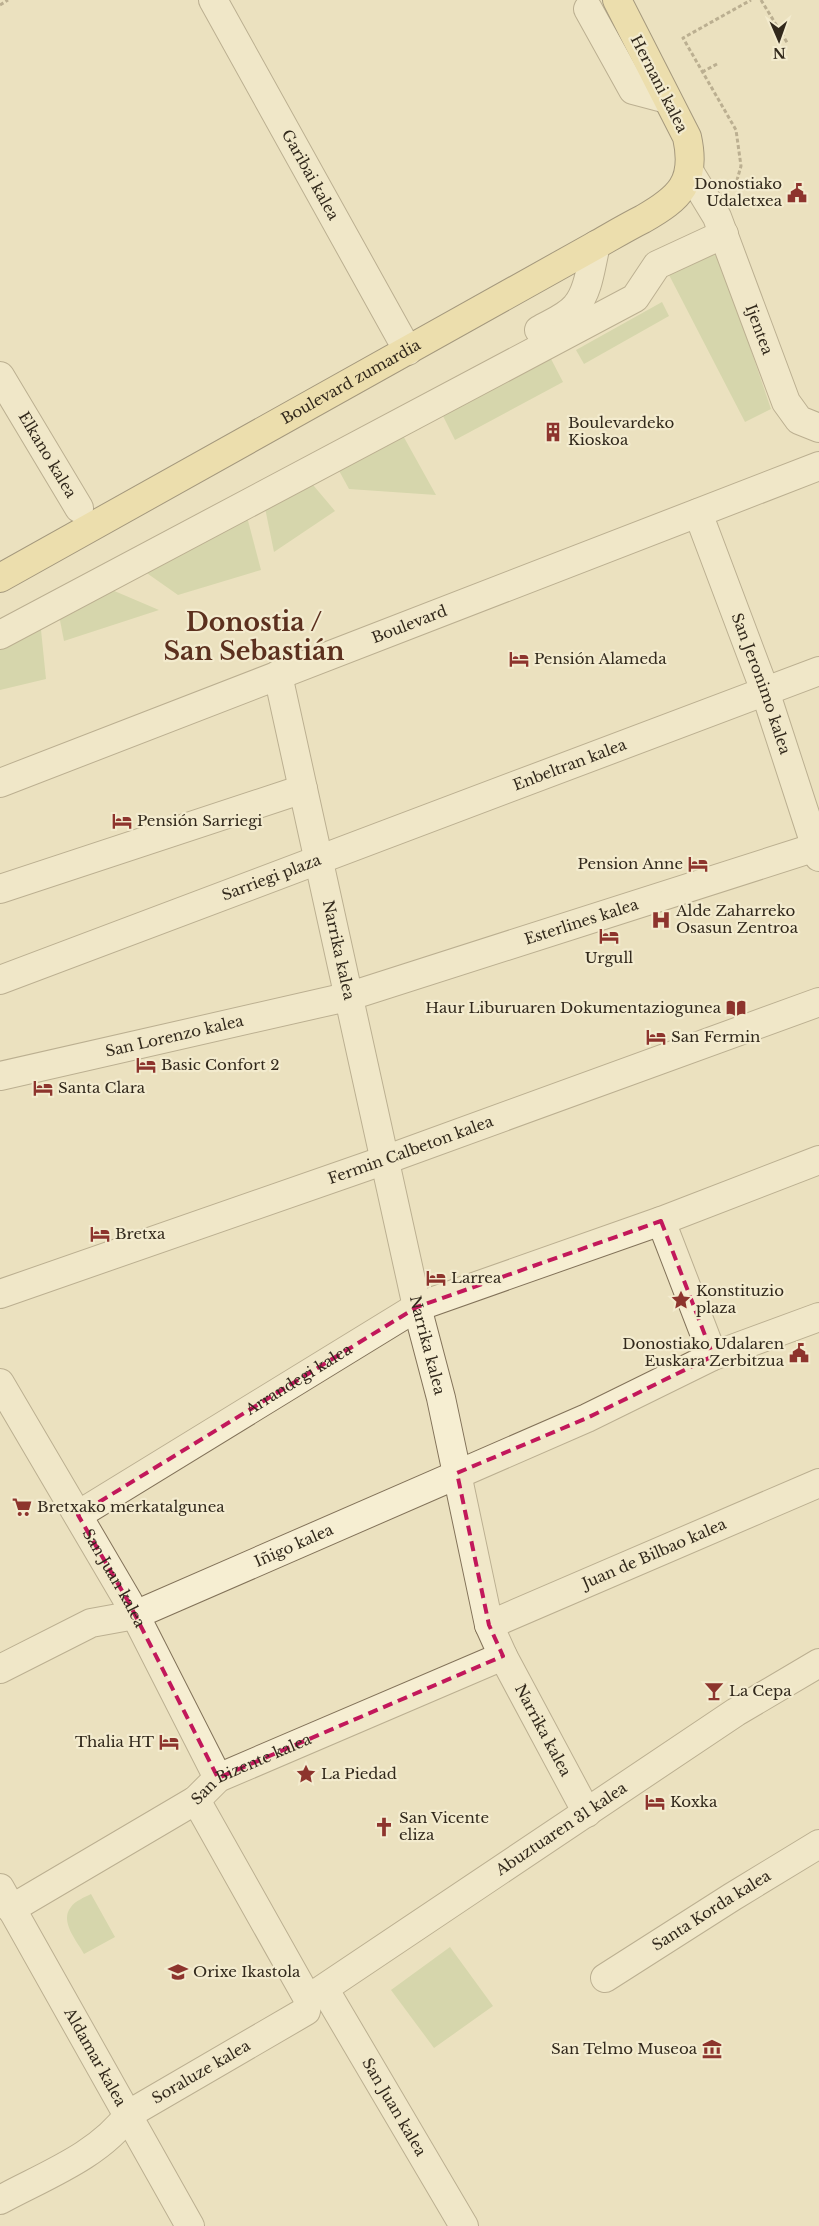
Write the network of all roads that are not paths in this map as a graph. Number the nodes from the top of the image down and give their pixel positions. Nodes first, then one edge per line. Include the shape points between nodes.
1 (213, 0) edge
2 (617, 0) edge
3 (588, 9) dead end
4 (667, 99) junction
5 (690, 171) junction
6 (721, 226) junction
7 (596, 245) junction
8 (408, 351) junction
9 (0, 376) edge
10 (414, 400) dead end
11 (819, 428) edge
12 (819, 466) edge
13 (79, 508) dead end
14 (698, 513) junction
15 (0, 578) edge
16 (0, 635) edge
17 (819, 671) edge
18 (278, 675) junction
19 (765, 691) junction
20 (0, 783) edge
21 (303, 789) junction
22 (817, 852) edge
23 (318, 858) junction
24 (0, 889) edge
25 (0, 980) edge
26 (348, 997) junction
27 (819, 1002) edge
28 (0, 1076) edge
29 (385, 1160) junction
30 (819, 1160) edge
31 (661, 1221) junction
32 (0, 1294) edge
33 (418, 1307) junction
34 (819, 1317) edge
35 (713, 1356) junction
36 (0, 1383) edge
37 (457, 1473) junction
38 (819, 1483) edge
39 (78, 1515) junction
40 (135, 1615) junction
41 (489, 1625) junction
42 (503, 1656) junction
43 (819, 1663) edge
44 (0, 1669) edge
45 (218, 1778) junction
46 (196, 1800) junction
47 (587, 1813) junction
48 (819, 1844) edge
49 (6, 1899) edge
50 (605, 1978) dead end
51 (313, 2000) junction
52 (129, 2114) junction
53 (0, 2200) edge
54 (190, 2226) edge
55 (464, 2226) edge

1 - 8 street, Garibai kalea
2 - 4 main road, Hernani kalea
3 - 4 street via 633,90
4 - 5 main road, Hernani kalea via 687,137
5 - 6 street, Ijentea
5 - 7 main road, Boulevard zumardia via 682,189 669,204
6 - 11 street, Ijentea via 786,402 799,420
6 - 16 street via 657,265 635,298
7 - 8 main road, Boulevard zumardia
7 - 10 street via 583,293 576,306 564,316
8 - 15 main road, Boulevard zumardia
9 - 13 street, Elkano kalea
12 - 14 street, Boulevard
14 - 18 street, Boulevard
14 - 19 street, San Jeronimo kalea
17 - 19 street, Enbeltran kalea
18 - 20 street, Boulevard
18 - 21 street
19 - 22 street, San Jeronimo kalea
19 - 23 street, Enbeltran kalea
21 - 23 street, Sarriegi plaza
21 - 24 street
22 - 26 street, Esterlines kalea
23 - 25 street, Sarriegi plaza
23 - 26 street, Narrika kalea
26 - 28 street, San Lorenzo kalea
26 - 29 street, Narrika kalea
27 - 29 street, Fermin Calbeton kalea
29 - 32 street, Fermin Calbeton kalea
29 - 33 street, Narrika kalea
30 - 31 street
31 - 33 street, Arrandegi kalea
31 - 35 street
33 - 37 street, Narrika kalea
33 - 39 street, Arrandegi kalea
34 - 35 street
35 - 37 street, Iñigo kalea via 587,1418
36 - 39 street, San Juan kalea
37 - 40 street, Iñigo kalea
37 - 41 street, Narrika kalea
38 - 41 street, Juan de Bilbao kalea
39 - 40 street, San Juan kalea
40 - 44 street, Iñigo kalea via 90,1623
40 - 45 street, San Juan kalea
41 - 42 street, Narrika kalea
42 - 45 street, San Bizente kalea
42 - 47 street, Narrika kalea
43 - 47 street, Abuztuaren 31 kalea via 736,1712
45 - 46 street, San Bizente kalea
46 - 49 street, San Bizente kalea
46 - 51 street, San Juan kalea
47 - 51 street, Abuztuaren 31 kalea
48 - 50 street, Santa Korda kalea
49 - 52 street, Aldamar kalea
51 - 52 street, Soraluze kalea
51 - 55 street, San Juan kalea
52 - 53 street, Soraluze kalea via 119,2128 96,2148
52 - 54 street, Aldamar kalea

